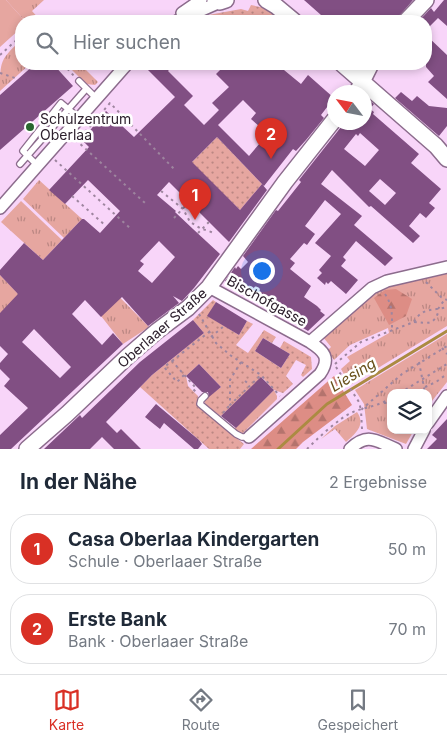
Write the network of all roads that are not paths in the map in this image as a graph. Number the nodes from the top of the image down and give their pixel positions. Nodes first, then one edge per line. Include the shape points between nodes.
1 (201, 0) edge
2 (267, 0) edge
3 (426, 0) edge
4 (220, 1) edge
5 (190, 5) edge
6 (179, 15) edge
7 (190, 15) edge
8 (286, 15) edge
9 (412, 15) edge
10 (122, 70) edge
11 (347, 70) edge
12 (368, 70) edge
13 (79, 81) road end
14 (358, 85) edge
15 (361, 85) edge
16 (86, 89) junction
17 (372, 96) edge
18 (96, 98) junction
19 (69, 110) junction
20 (84, 119) junction
21 (327, 129) edge
22 (28, 156) junction
23 (447, 159) edge
24 (20, 164) dead end
25 (38, 166) junction
26 (0, 208) edge
27 (447, 267) edge
28 (209, 287) junction
29 (310, 342) junction
30 (205, 396) dead end
31 (447, 396) edge
32 (432, 417) edge
33 (422, 434) edge
34 (249, 437) joint
35 (27, 449) edge
36 (350, 449) edge
37 (396, 449) edge
38 (414, 449) edge

1 - 5 street
2 - 8 main road
3 - 9 main road
4 - 7 street
5 - 6 street
10 - 18 street
11 - 14 main road
12 - 15 main road
13 - 16 lane
16 - 18 lane
16 - 19 lane
17 - 23 main road via 436,146
18 - 20 street
19 - 20 lane
19 - 22 lane
19 - 22 lane via 61,103 23,151
20 - 25 street
21 - 28 main road, Oberlaaer Straße
22 - 24 lane
22 - 25 lane
25 - 26 street
27 - 29 street via 387,281 375,287
28 - 29 street, Bischofgasse
28 - 35 main road, Oberlaaer Straße
29 - 34 street via 322,351 325,367
30 - 34 lane via 200,404 236,434
31 - 32 street
33 - 38 street
36 - 37 street via 363,439

